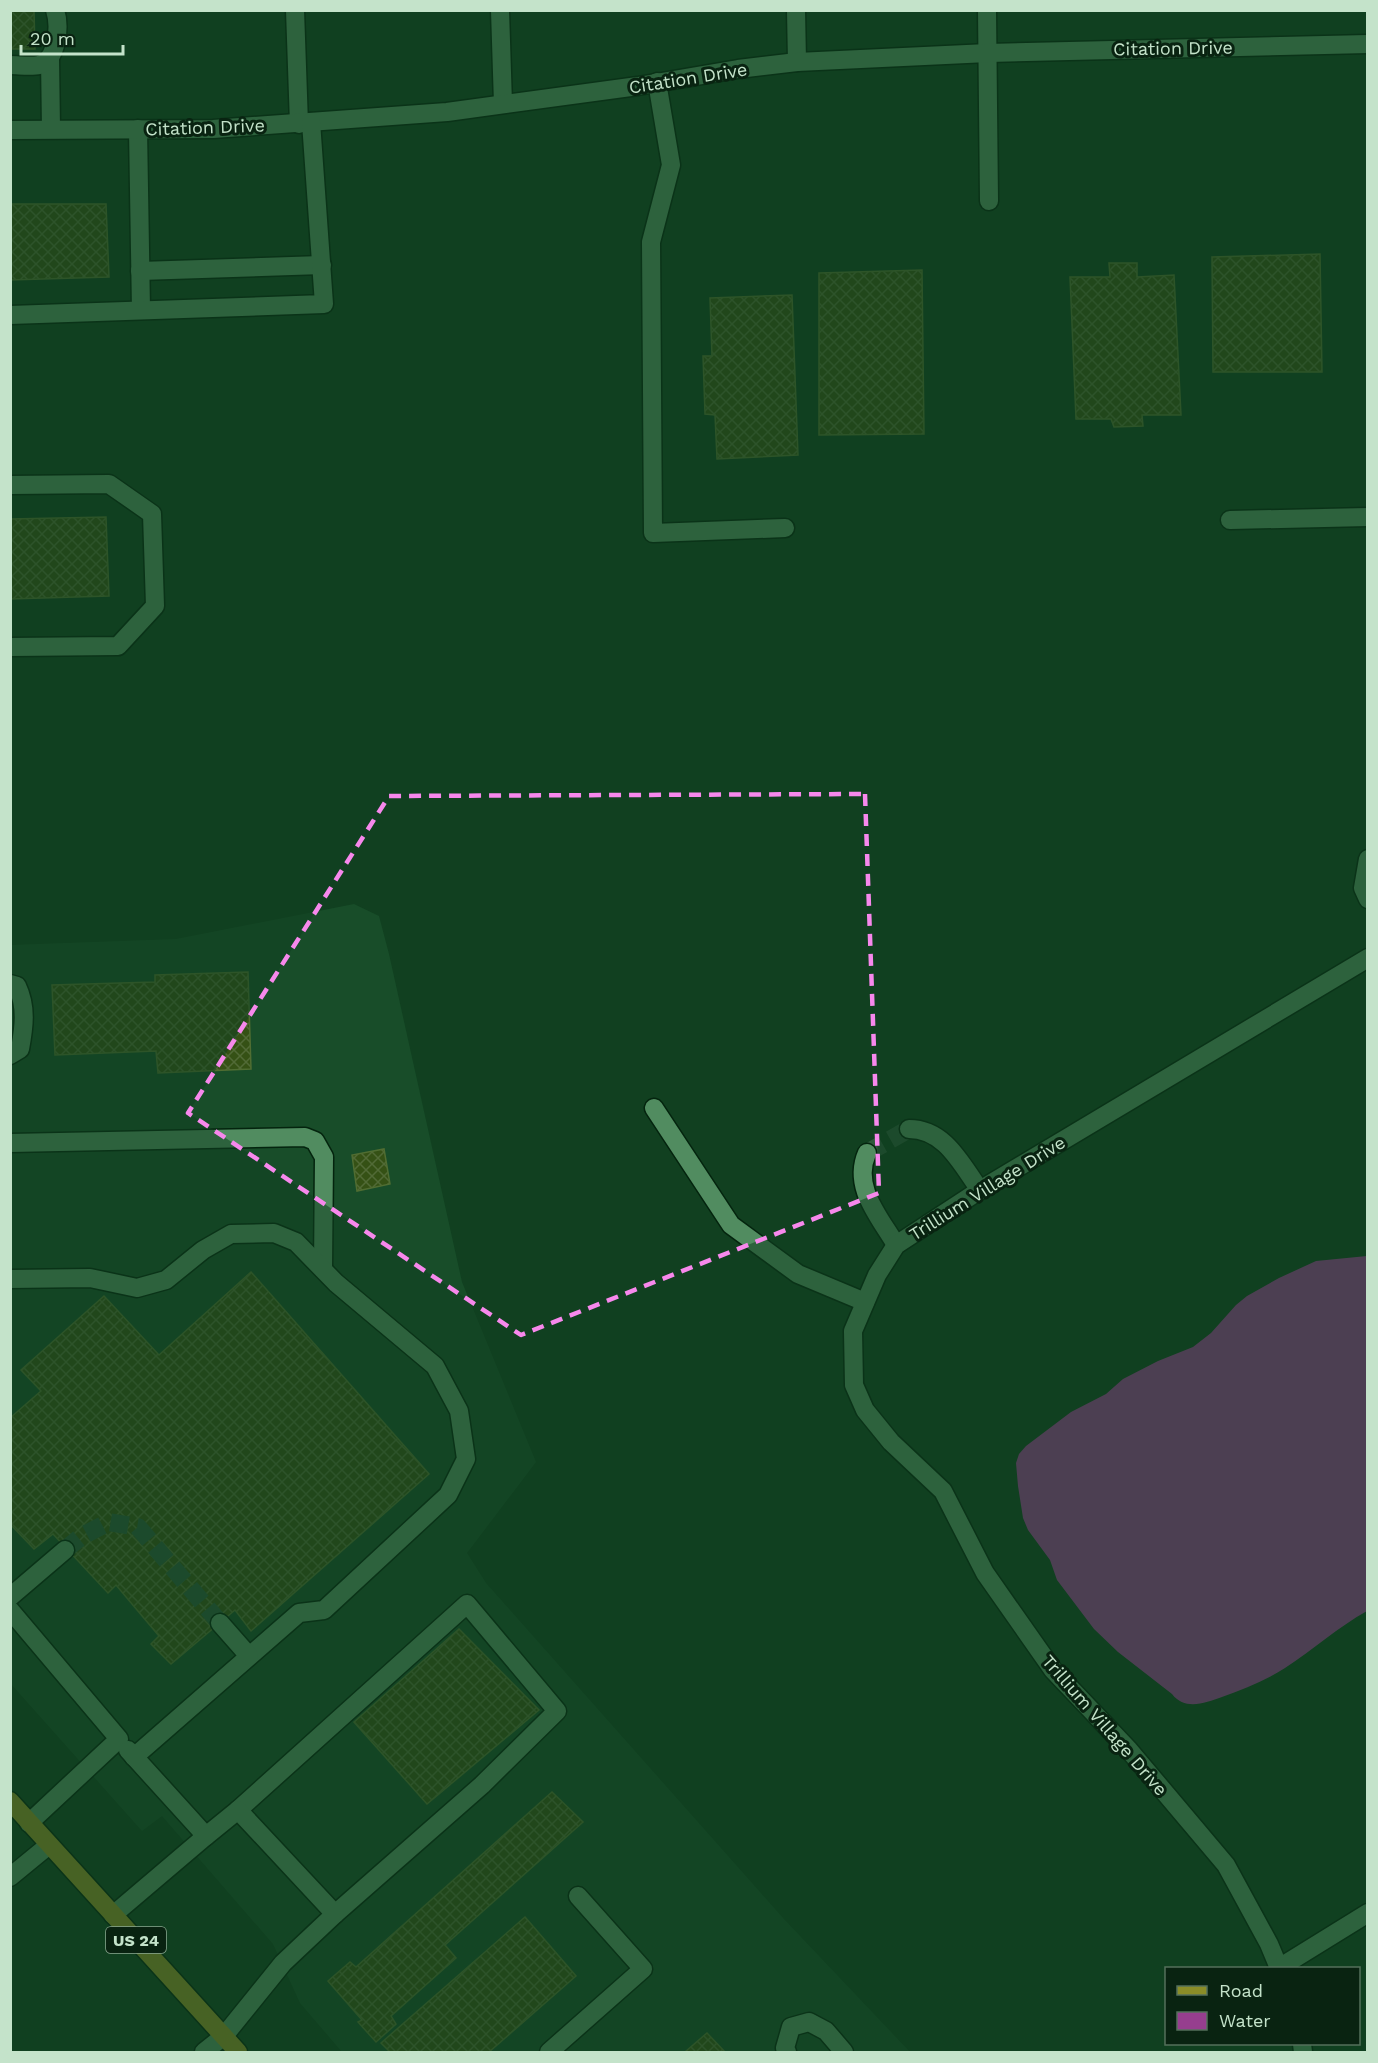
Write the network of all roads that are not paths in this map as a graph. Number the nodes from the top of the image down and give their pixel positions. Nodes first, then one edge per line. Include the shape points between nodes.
1 (56, 10) edge
2 (295, 10) edge
3 (500, 10) edge
4 (796, 10) edge
5 (987, 10) edge
6 (1368, 44) edge
7 (988, 53) junction
8 (45, 62) junction
9 (797, 62) junction
10 (10, 65) edge
11 (657, 82) junction
12 (502, 104) junction
13 (304, 123) junction
14 (51, 129) junction
15 (138, 129) junction
16 (10, 130) edge
17 (989, 201) dead end
18 (322, 265) junction
19 (140, 271) junction
20 (141, 310) junction
21 (10, 315) edge
22 (10, 485) edge
23 (1368, 516) edge
24 (1230, 519) dead end
25 (785, 528) dead end
26 (10, 647) edge
27 (1368, 859) edge
28 (1368, 899) edge
29 (1368, 958) edge
30 (10, 984) edge
31 (10, 1055) edge
32 (654, 1108) dead end
33 (909, 1129) tunnel mouth
34 (10, 1143) edge
35 (867, 1153) dead end
36 (980, 1190) junction
37 (896, 1245) junction
38 (322, 1269) junction
39 (10, 1279) edge
40 (865, 1302) junction
41 (65, 1550) tunnel mouth
42 (10, 1597) edge
43 (10, 1610) edge
44 (220, 1623) tunnel mouth
45 (249, 1656) junction
46 (118, 1739) junction
47 (134, 1757) junction
48 (10, 1801) edge
49 (238, 1810) junction
50 (29, 1823) junction
51 (206, 1836) junction
52 (49, 1845) junction
53 (10, 1877) edge
54 (578, 1896) dead end
55 (1368, 1912) edge
56 (335, 1914) junction
57 (113, 1915) junction
58 (1279, 1967) edge
59 (1281, 1967) edge
60 (224, 2036) junction
61 (204, 2052) edge
62 (238, 2052) edge
63 (549, 2052) edge
64 (787, 2052) edge
65 (844, 2052) edge

1 - 8 street via 55,46
2 - 13 street
3 - 12 street
4 - 9 street
5 - 7 street
6 - 7 street, Citation Drive
7 - 9 street, Citation Drive
7 - 17 street
8 - 10 street
8 - 14 street
9 - 11 street, Citation Drive
11 - 12 street, Citation Drive
11 - 25 street via 671,165 651,242 653,533
12 - 13 street, Citation Drive
13 - 15 street, Citation Drive
13 - 18 street
14 - 15 street, Citation Drive
14 - 16 street, Citation Drive
15 - 19 street
18 - 19 street
18 - 20 street via 324,304
19 - 20 street
20 - 21 street
22 - 26 street via 109,483 152,514 155,606 118,646
23 - 24 street
27 - 28 street via 1363,888
29 - 36 street, Trillium Village Drive
30 - 31 street via 17,986 22,997 25,1026 20,1049
32 - 40 street via 731,1225 798,1274
33 - 36 street via 932,1132 943,1140
34 - 38 street via 305,1137 315,1141 324,1157
35 - 37 street via 862,1165 866,1194
36 - 37 street, Trillium Village Drive
37 - 40 street, Trillium Village Drive
38 - 39 street via 296,1242 274,1233 231,1234 203,1250 166,1281 137,1288 90,1278
38 - 45 street via 435,1366 459,1411 466,1459 448,1495 324,1610 298,1613
40 - 58 street, Trillium Village Drive via 853,1331 854,1385 865,1410 891,1442 943,1491 985,1573 1053,1670 1129,1750 1226,1865
41 - 42 street
43 - 46 street
44 - 45 street
45 - 47 street
46 - 47 street
46 - 50 street
47 - 51 street
48 - 50 main road, US 24
49 - 51 street
49 - 56 street
49 - 56 street via 467,1604 557,1711 482,1785
50 - 52 main road, US 24
51 - 57 street
52 - 53 street
52 - 57 main road, US 24
54 - 63 street via 643,1969
55 - 59 street
56 - 60 street via 283,1963
57 - 60 main road, US 24
60 - 61 street
60 - 62 main road, US 24
64 - 65 street via 784,2048 791,2027 809,2022 826,2031

